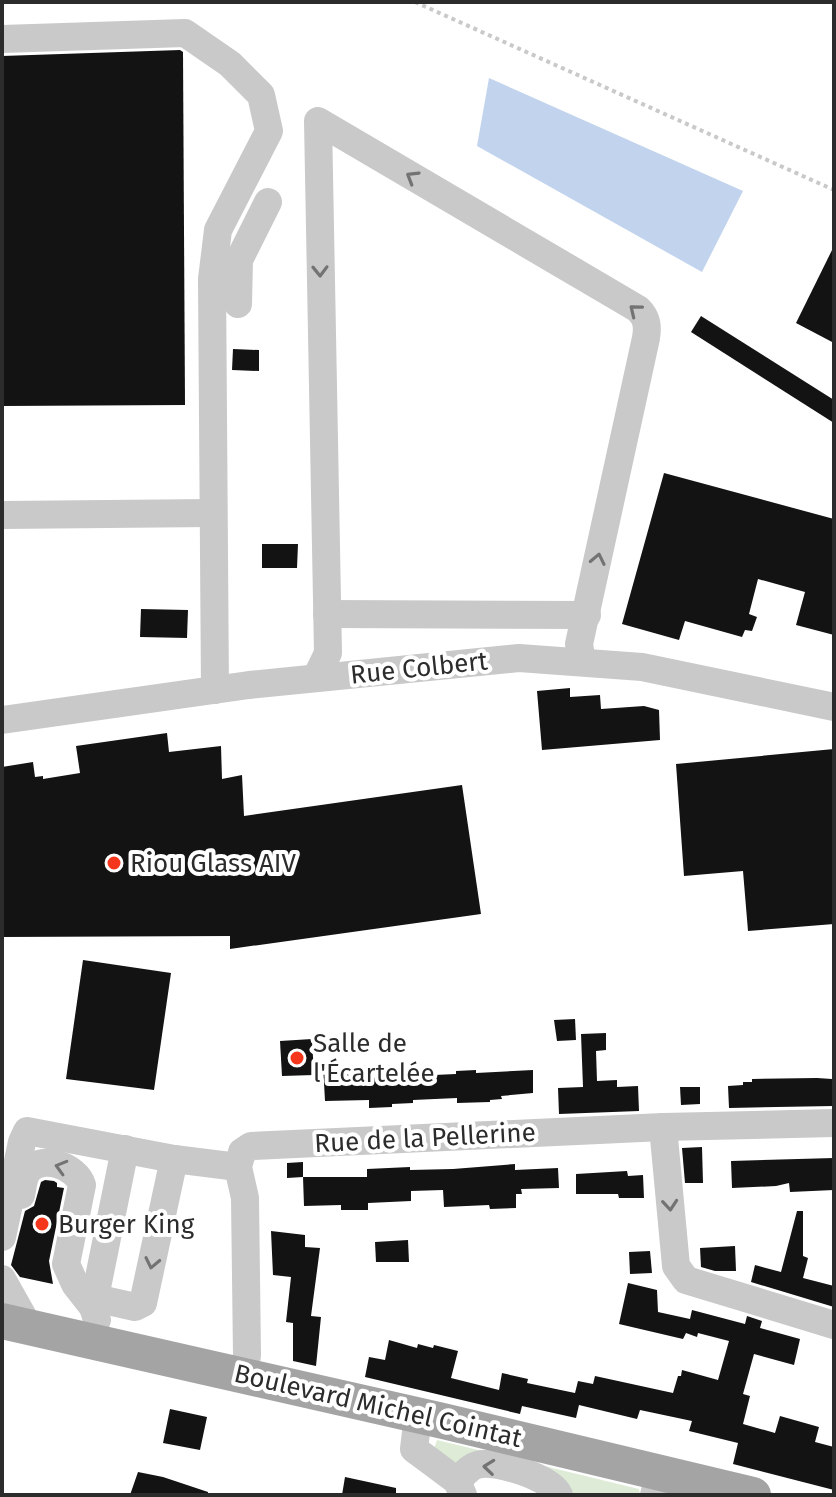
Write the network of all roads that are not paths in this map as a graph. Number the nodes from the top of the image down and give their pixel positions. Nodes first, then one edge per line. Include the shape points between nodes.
1 (2, 39) edge
2 (268, 202) dead end
3 (238, 304) dead end
4 (212, 513) junction
5 (2, 515) edge
6 (327, 614) junction
7 (587, 615) junction
8 (582, 662) junction
9 (316, 678) junction
10 (215, 690) junction
11 (834, 707) edge
12 (2, 720) edge
13 (834, 1123) edge
14 (663, 1127) junction
15 (125, 1149) junction
16 (174, 1159) junction
17 (238, 1167) junction
18 (2, 1237) edge
19 (2, 1279) edge
20 (94, 1303) junction
21 (15, 1324) edge
22 (834, 1325) edge
23 (104, 1344) junction
24 (244, 1374) junction
25 (418, 1415) junction
26 (657, 1483) edge
27 (460, 1488) edge
28 (559, 1495) edge
29 (753, 1495) edge

1 - 4 street via 185,33 230,64 261,95 269,131 218,230 212,279
2 - 3 street via 239,260
4 - 5 street
4 - 10 street
6 - 7 street
7 -> 6 street via 646,338 645,316 318,121
6 - 9 street via 328,653
7 - 8 street via 579,644
8 - 9 street, Rue Colbert via 519,658
8 - 11 street, Rue Colbert via 642,667
9 - 10 street, Rue Colbert
10 - 12 street, Rue Colbert
13 - 14 street, Rue de la Pellerine
14 - 17 street, Rue de la Pellerine via 251,1146 242,1152
14 -> 22 street via 676,1266 686,1280
15 - 16 street
15 - 18 street via 27,1131
15 - 20 street
16 - 17 street
16 -> 20 street via 143,1303
17 - 24 street via 245,1198
20 -> 18 street via 75,1284 66,1264 82,1185 74,1170 45,1163 28,1171 14,1230
19 - 21 street
20 - 23 street
21 - 23 main road, Boulevard Michel Cointat
23 - 24 main road, Boulevard Michel Cointat
24 - 25 main road, Boulevard Michel Cointat
25 - 26 main road, Boulevard Michel Cointat
25 - 27 street via 414,1449
26 - 29 main road, Boulevard Michel Cointat
28 -> 27 street via 546,1480 488,1464 474,1466

